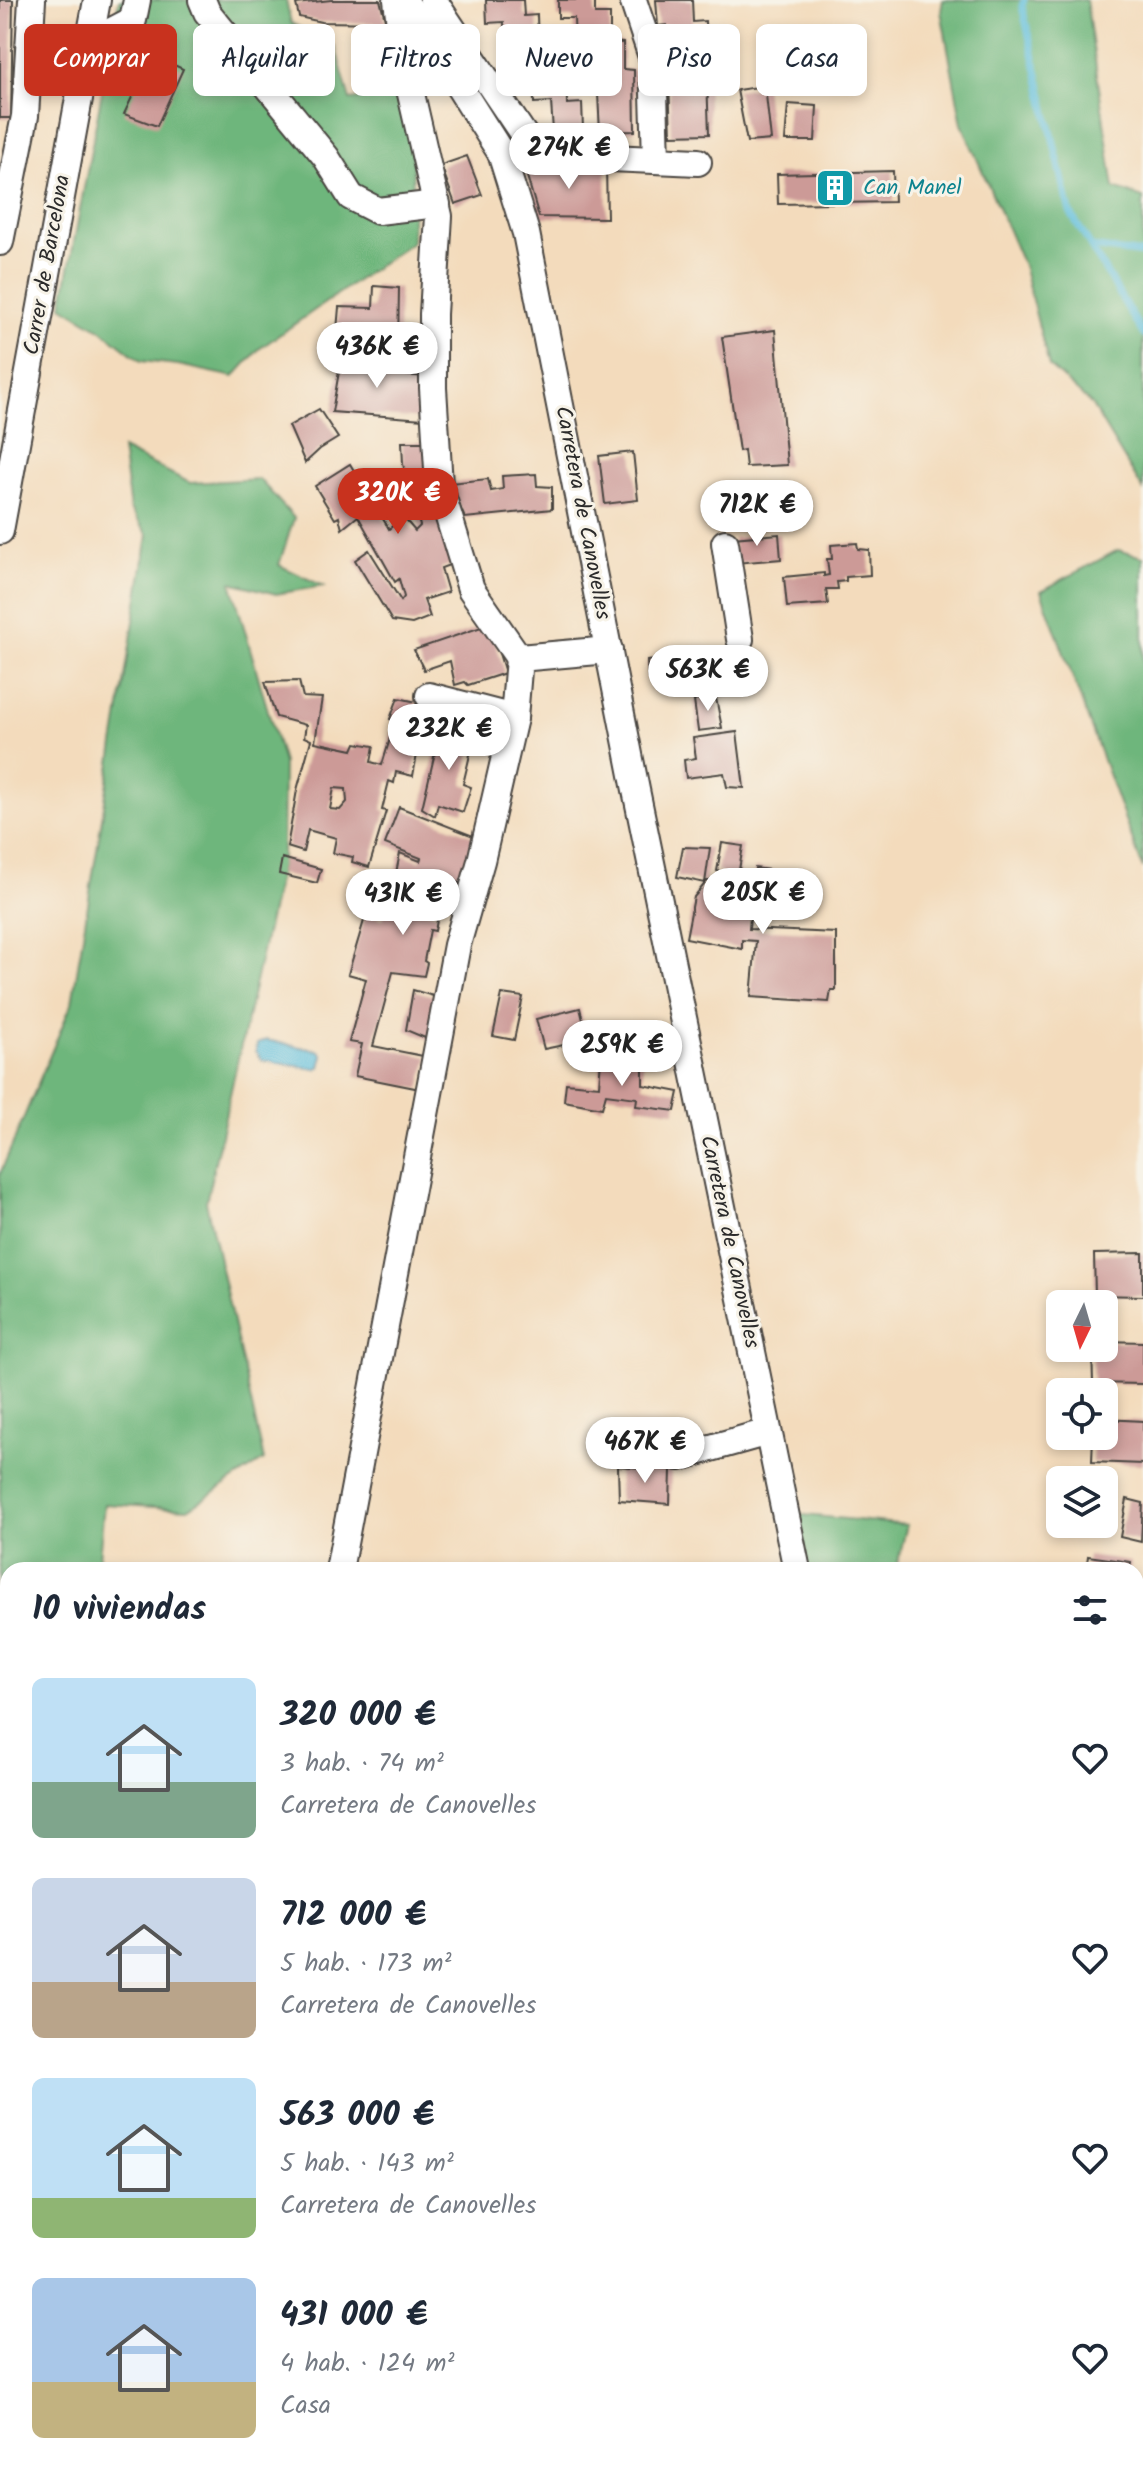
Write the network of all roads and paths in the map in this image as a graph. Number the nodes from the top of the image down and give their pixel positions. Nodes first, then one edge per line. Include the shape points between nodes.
1 (32, 0) edge
2 (97, 0) edge
3 (137, 0) edge
4 (202, 0) edge
5 (397, 0) edge
6 (404, 0) edge
7 (433, 0) edge
8 (633, 0) edge
9 (93, 24) edge
10 (125, 24) edge
11 (79, 96) edge
12 (501, 153) junction
13 (538, 156) junction
14 (656, 160) junction
15 (698, 162) dead end
16 (437, 204) junction
17 (0, 242) edge
18 (0, 531) edge
19 (725, 543) dead end
20 (740, 639) dead end
21 (609, 650) junction
22 (519, 658) junction
23 (429, 696) dead end
24 (514, 718) junction
25 (768, 1432) junction
26 (679, 1457) dead end
27 (341, 1562) edge
28 (795, 1562) edge

1 - 17 street via 25,116
2 - 9 street, Carrer de Barcelona
3 - 10 street via 133,20
4 - 16 street via 326,157 351,197 378,211
5 - 16 street via 406,72
6 - 12 street, Carretera de Canovelles
7 - 13 street
8 - 14 street via 653,60
11 - 18 street, Carrer de Barcelona
12 - 13 street
12 - 21 street, Carretera de Canovelles via 526,233
13 - 14 street
14 - 15 street
16 - 22 street via 433,373 439,485 471,589
19 - 20 street
21 - 22 street
21 - 25 street, Carretera de Canovelles
22 - 24 street
23 - 24 street
24 - 27 street via 457,945
25 - 26 street
25 - 28 street, Carretera de Canovelles

